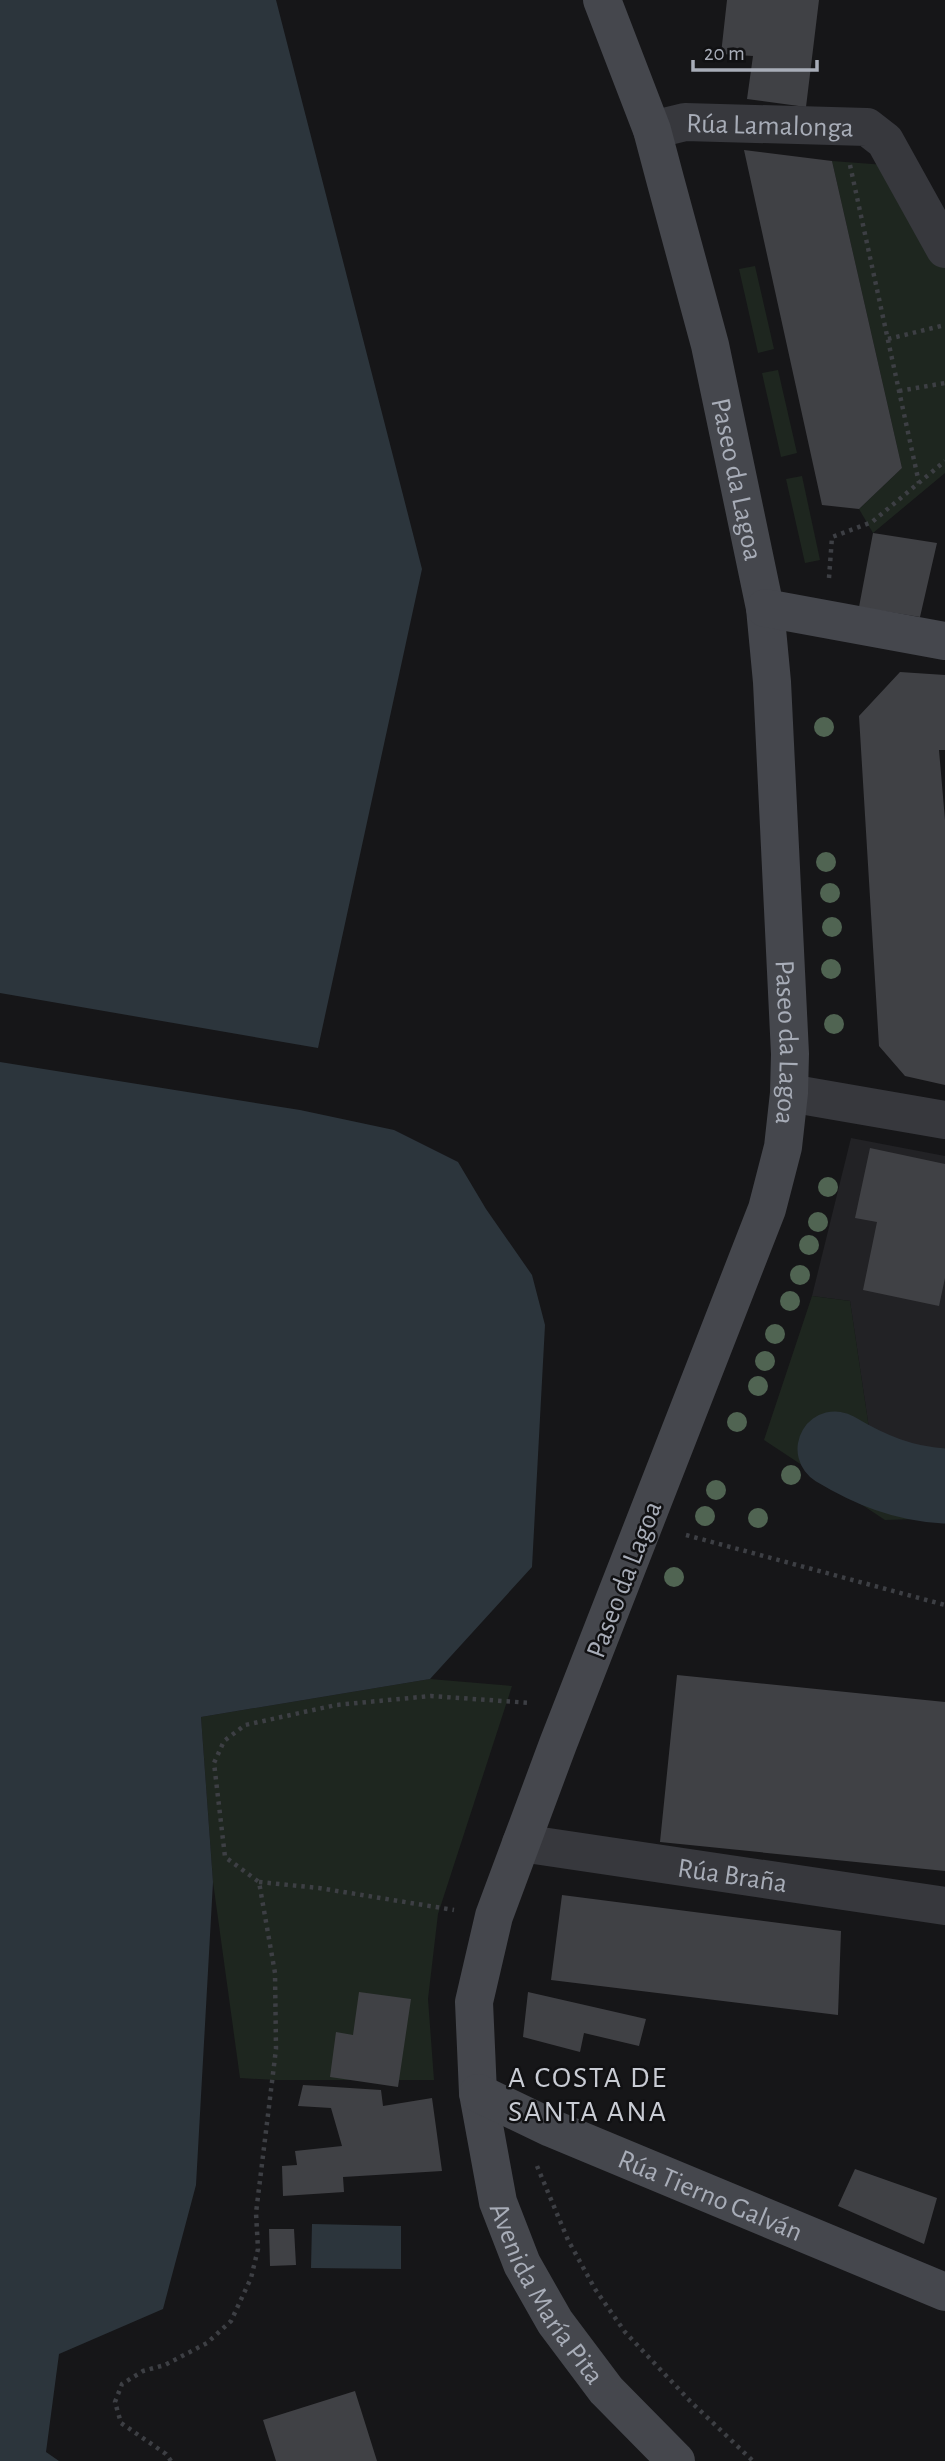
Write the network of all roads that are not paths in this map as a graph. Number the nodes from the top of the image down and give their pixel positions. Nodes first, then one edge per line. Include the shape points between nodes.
1 (602, 0) edge
2 (652, 130) junction
3 (945, 249) edge
4 (765, 608) junction
5 (945, 641) edge
6 (789, 1093) junction
7 (945, 1121) edge
8 (521, 1843) junction
9 (945, 1906) edge
10 (478, 2093) junction
11 (945, 2292) edge
12 (676, 2461) edge

1 - 2 main road, Paseo da Lagoa
2 - 3 street, Rúa Lamalonga via 685,122 867,127 885,141
2 - 4 main road, Paseo da Lagoa via 710,345
4 - 5 main road
4 - 6 main road, Paseo da Lagoa
6 - 7 street
6 - 8 main road, Paseo da Lagoa via 783,1147 767,1209
8 - 9 street, Rúa Braña
8 - 10 main road, Paseo da Lagoa via 494,1916 474,2002
10 - 11 main road, Rúa Tierno Galván
10 - 12 main road, Avenida María Pita via 498,2202 522,2264 555,2322 606,2390

